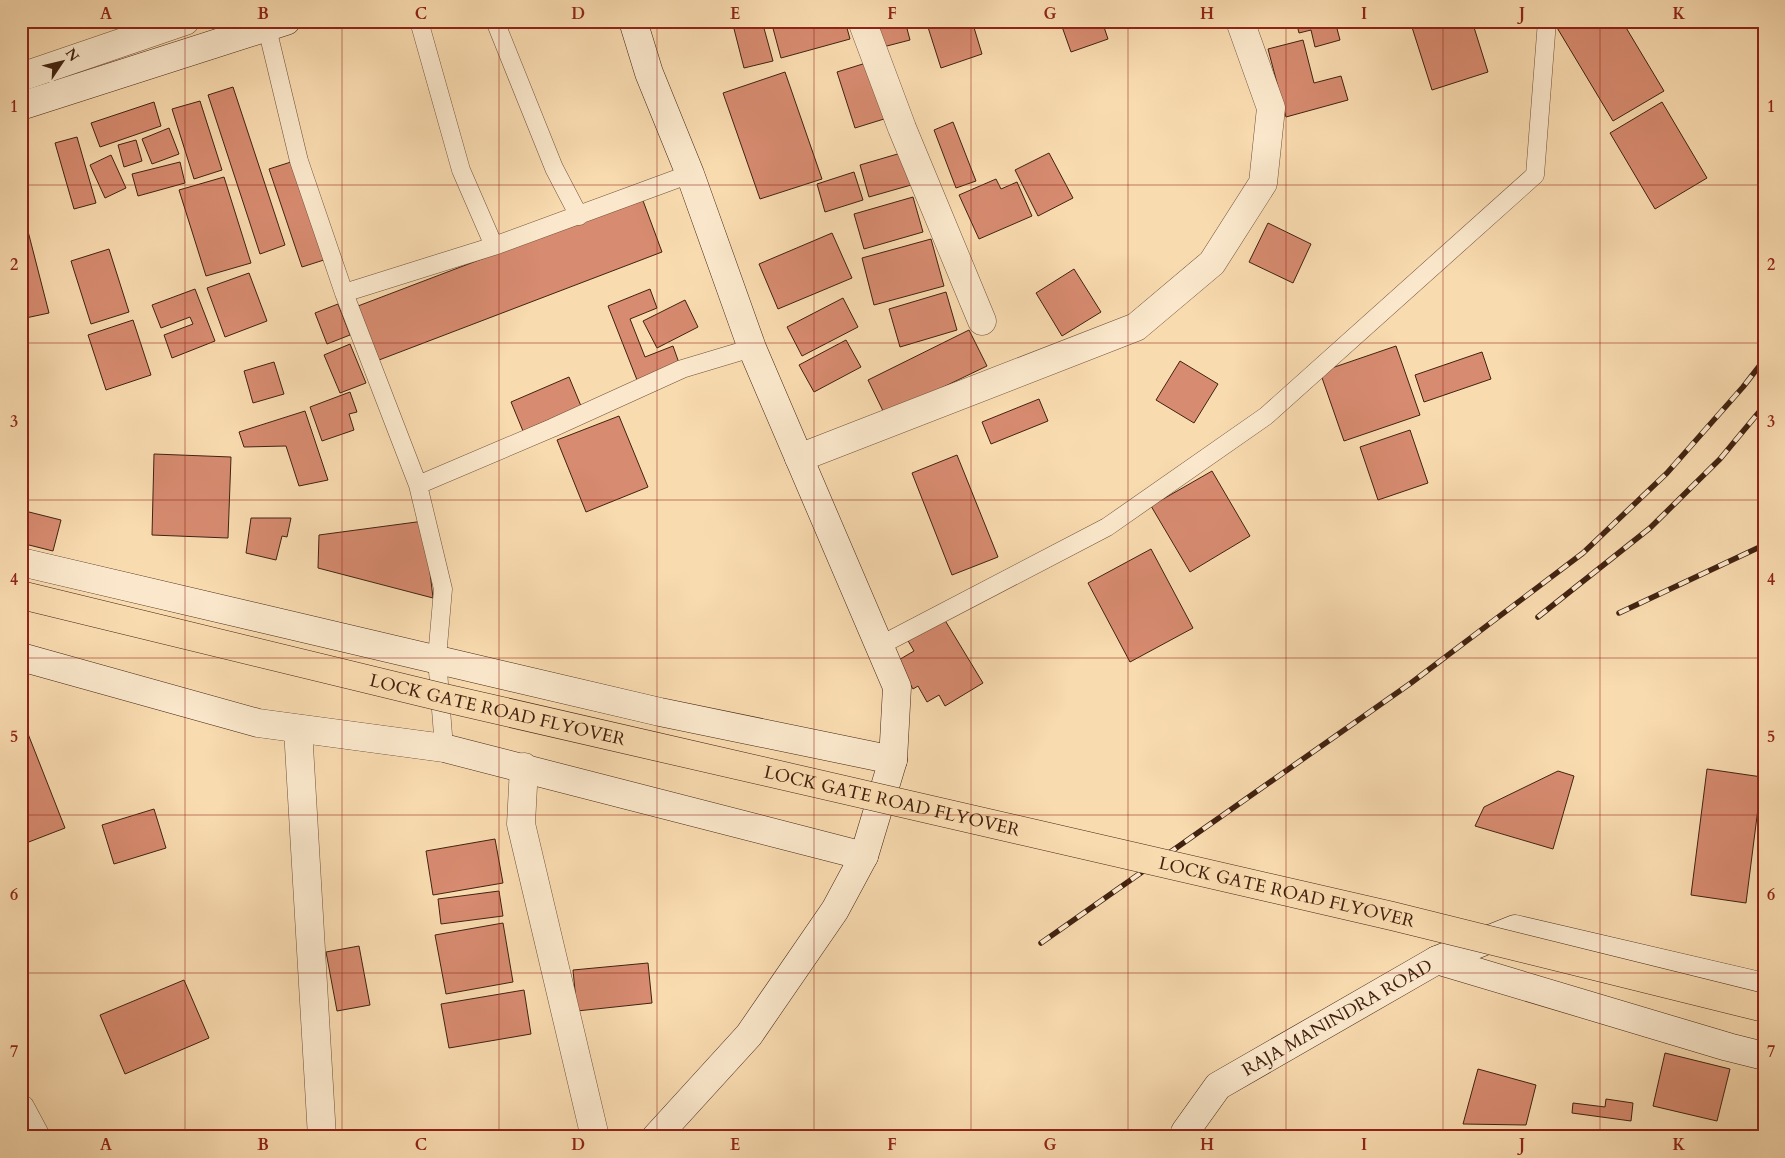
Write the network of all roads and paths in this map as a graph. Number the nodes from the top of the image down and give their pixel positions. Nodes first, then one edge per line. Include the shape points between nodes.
1 (185, 21) edge
2 (419, 21) edge
3 (495, 21) edge
4 (633, 21) edge
5 (862, 21) edge
6 (1240, 21) edge
7 (1547, 21) edge
8 (277, 25) edge
9 (21, 77) edge
10 (21, 106) edge
11 (690, 174) junction
12 (579, 216) junction
13 (494, 246) junction
14 (344, 293) junction
15 (982, 322) dead end
16 (752, 348) junction
17 (799, 458) junction
18 (418, 485) junction
19 (21, 562) edge
20 (21, 595) edge
21 (879, 646) junction
22 (21, 657) edge
23 (437, 658) junction
24 (298, 728) junction
25 (444, 748) junction
26 (893, 760) junction
27 (524, 767) junction
28 (864, 856) junction
29 (1437, 960) junction
30 (1764, 986) edge
31 (1764, 1008) edge
32 (1764, 1056) edge
33 (21, 1109) edge
34 (1183, 1135) edge
35 (36, 1137) edge
36 (322, 1137) edge
37 (595, 1137) edge
38 (656, 1137) edge

1 - 9 street
2 - 13 lane via 461,170
3 - 12 lane via 554,168
4 - 11 street via 649,72
5 - 15 street
6 - 17 street via 1271,108 1263,183 1212,263 1136,327
7 - 21 lane via 1535,176 1266,416 1107,527
8 - 10 street
8 - 14 lane via 299,161
11 - 12 lane
11 - 16 street
12 - 13 lane
13 - 14 lane
14 - 18 lane
16 - 17 street
16 - 18 lane via 682,369
17 - 21 street
18 - 23 lane via 443,589
19 - 23 street
20 - 31 main road, LOCK GATE ROAD FLYOVER, bridge via 445,698 1392,916
21 - 26 street via 897,686
22 - 24 street via 258,723
23 - 25 lane
23 - 26 street via 660,712
24 - 25 street
24 - 36 street
25 - 27 street
26 - 28 street
27 - 28 street
27 - 37 street via 522,824
28 - 38 street via 835,910 749,1035
29 - 30 street, RAJA MANINDRA ROAD via 1515,929
29 - 32 street
29 - 34 street, RAJA MANINDRA ROAD via 1218,1086
33 - 35 street

